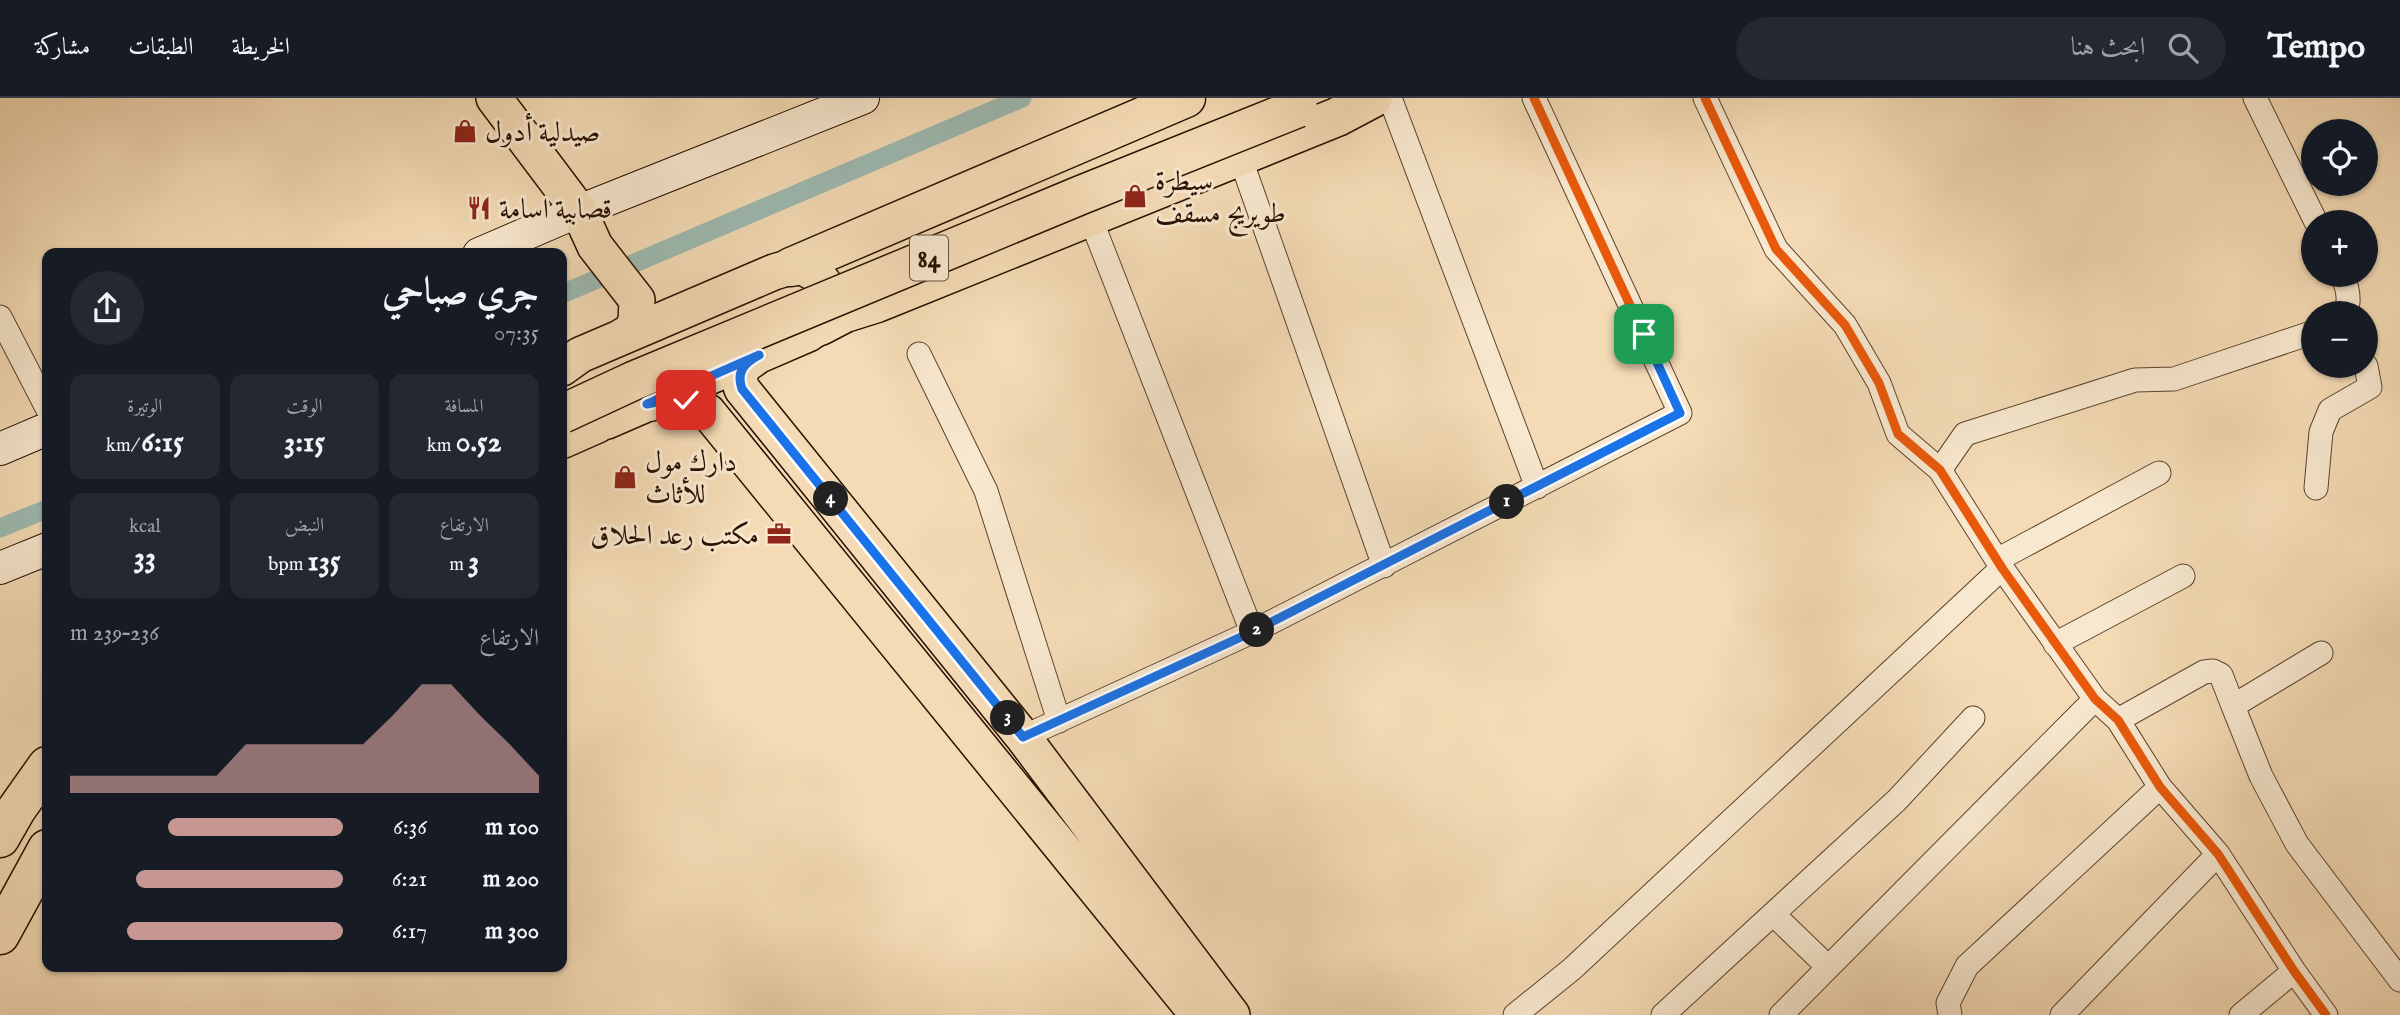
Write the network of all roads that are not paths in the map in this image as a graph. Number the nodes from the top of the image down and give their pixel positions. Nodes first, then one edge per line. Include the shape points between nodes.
1 (494, 98) edge
2 (863, 98) edge
3 (1186, 98) edge
4 (1253, 98) edge
5 (1373, 98) edge
6 (1390, 98) edge
7 (1534, 98) edge
8 (1705, 98) edge
9 (2255, 98) edge
10 (1312, 103) edge
11 (1240, 157) junction
12 (2310, 210) edge
13 (579, 211) junction
14 (1090, 217) junction
15 (848, 243) junction
16 (493, 248) edge
17 (791, 267) junction
18 (645, 293) junction
19 (706, 301) junction
20 (877, 303) junction
21 (0, 317) edge
22 (820, 326) junction
23 (2301, 336) edge
24 (621, 337) junction
25 (919, 354) dead end
26 (759, 355) junction
27 (567, 370) edge
28 (567, 371) edge
29 (2368, 378) edge
30 (42, 398) edge
31 (647, 404) junction
32 (573, 417) edge
33 (42, 431) edge
34 (0, 449) edge
35 (1940, 470) junction
36 (2160, 473) dead end
37 (1536, 487) junction
38 (2316, 488) dead end
39 (42, 551) edge
40 (1999, 564) junction
41 (1384, 566) junction
42 (0, 568) edge
43 (2183, 576) dead end
44 (1252, 632) junction
45 (2055, 644) junction
46 (2321, 653) dead end
47 (2095, 699) junction
48 (2233, 706) junction
49 (1973, 718) dead end
50 (2118, 720) junction
51 (1059, 721) junction
52 (1023, 737) junction
53 (42, 773) edge
54 (2160, 787) junction
55 (42, 814) edge
56 (0, 838) edge
57 (2218, 855) junction
58 (42, 858) edge
59 (0, 868) edge
60 (42, 890) edge
61 (1773, 915) junction
62 (0, 934) edge
63 (0, 948) edge
64 (1828, 967) junction
65 (2294, 971) junction
66 (2400, 980) edge
67 (1198, 1015) edge
68 (1232, 1015) edge
69 (1515, 1015) edge
70 (1663, 1015) edge
71 (1781, 1015) edge
72 (1950, 1015) edge
73 (2062, 1015) edge
74 (2241, 1015) edge
75 (2326, 1015) edge

1 - 13 main road
2 - 13 main road
3 - 15 highway
4 - 28 highway, 84 via 624,364
5 - 11 highway
6 - 37 street
7 - 37 street via 1680,413
8 - 35 street via 1776,249 1845,325 1879,383 1898,433
9 - 12 street
10 - 32 highway, 84, bridge via 633,381
11 - 14 highway
11 - 41 street
13 - 16 main road
13 - 18 main road
14 - 20 highway
14 - 44 street
15 - 17 highway
15 - 20 highway via 836,265 838,281 853,299
17 - 19 main road
17 - 22 main road via 812,272 827,288 829,311
18 - 19 main road via 681,302
18 - 24 main road via 636,322
19 - 24 main road
20 - 22 highway
21 - 30 street
22 - 26 main road
23 - 35 street via 2174,379 2135,380 1965,434
24 - 27 main road
25 - 51 street via 986,491
26 - 31 main road
26 - 52 main road via 742,367 742,389
29 - 38 street via 2370,387 2330,410 2321,432
31 - 32 main road
31 - 67 main road via 686,400 708,412
33 - 34 main road
35 - 40 street
36 - 40 street
37 - 41 street
39 - 42 main road
40 - 45 street
40 - 69 street via 1572,969
41 - 44 street
43 - 45 street
44 - 51 street
45 - 47 street
46 - 48 street
47 - 50 street
47 - 64 street
48 - 50 street via 2221,676 2204,672
48 - 66 street via 2261,776 2297,844
49 - 61 street via 1897,800
50 - 54 street
51 - 52 street
52 - 68 main road
53 - 56 highway
54 - 57 street
54 - 72 street via 1967,967 1948,1003
55 - 59 highway
57 - 65 street
57 - 73 street
58 - 62 highway
60 - 63 highway
61 - 64 street
61 - 70 street
64 - 71 street
65 - 74 street
65 - 75 street

